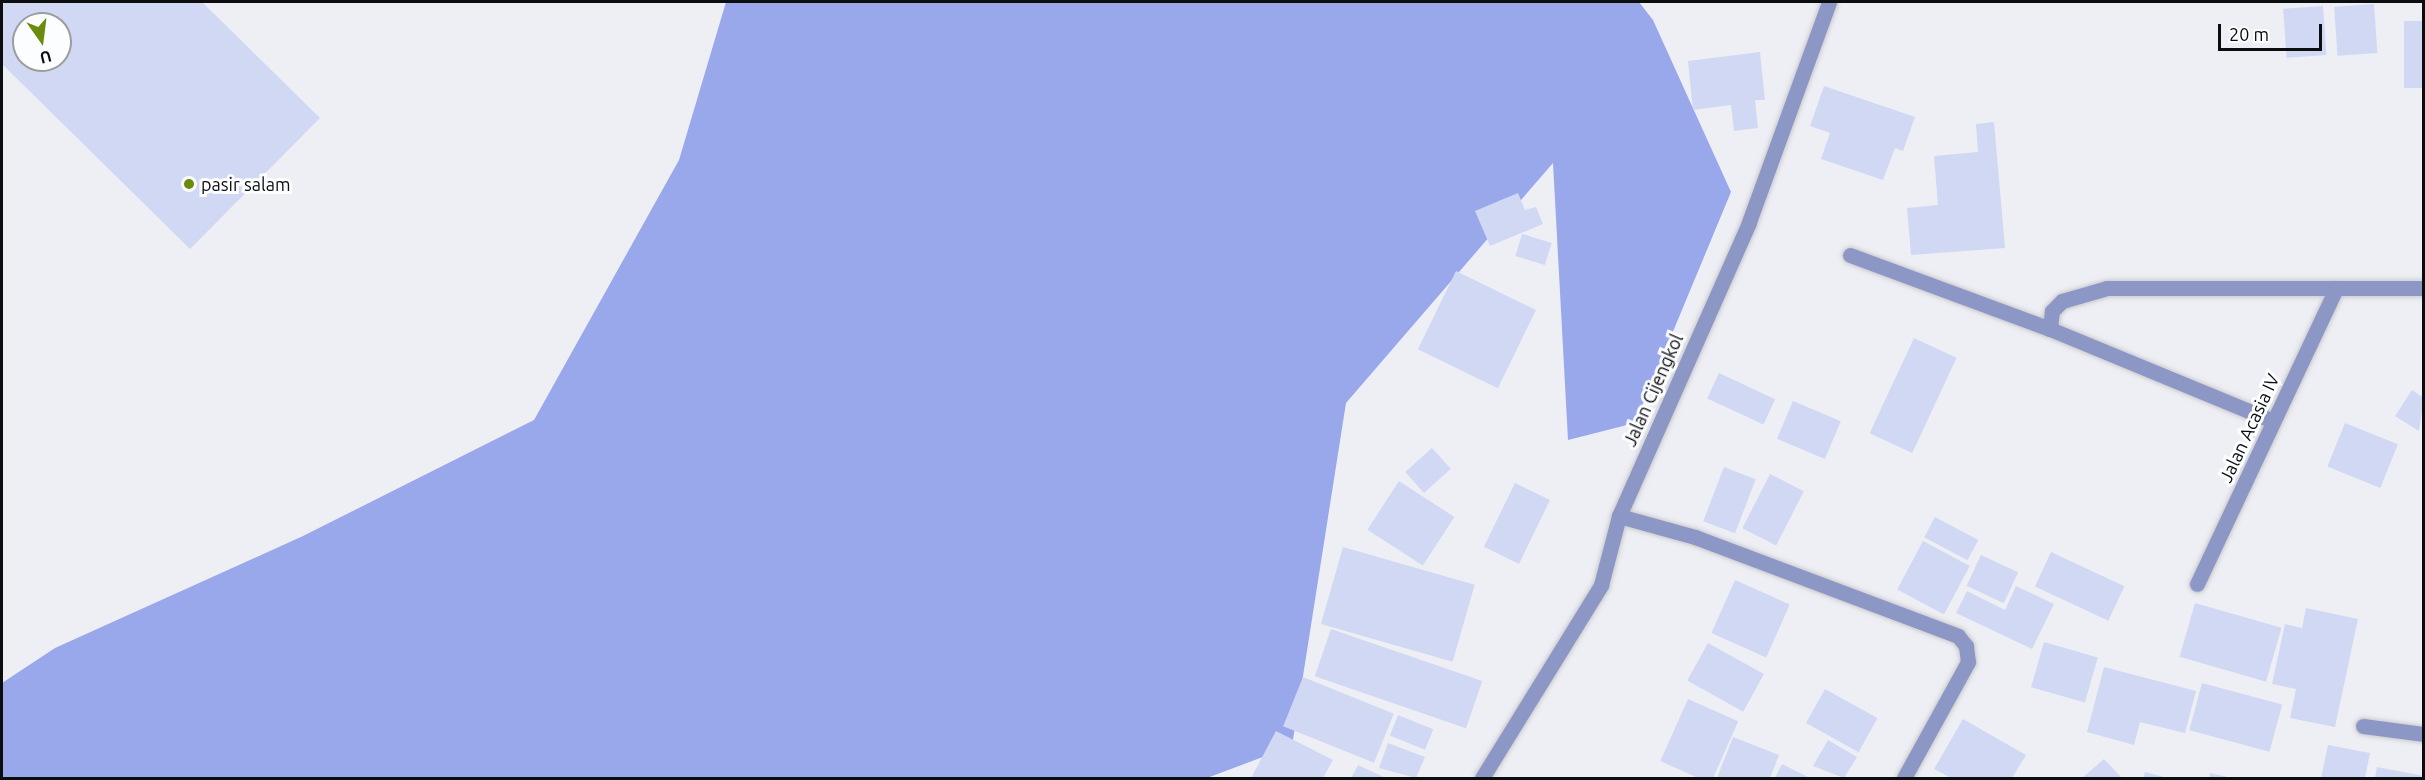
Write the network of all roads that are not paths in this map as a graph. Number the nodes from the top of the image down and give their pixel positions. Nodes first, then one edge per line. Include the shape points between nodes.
1 (1829, 2) edge
2 (1850, 255) dead end
3 (2336, 288) junction
4 (2424, 288) edge
5 (2050, 329) junction
6 (2273, 422) junction
7 (1619, 516) junction
8 (2197, 584) dead end
9 (2363, 726) dead end
10 (2424, 734) edge
11 (1482, 778) edge
12 (1904, 778) edge

1 - 7 street, Jalan Cijengkol via 1749,222
2 - 5 street
3 - 4 street
3 - 5 street via 2107,288 2062,301 2052,311
3 - 6 street, Jalan Acasia IV
5 - 6 street
6 - 8 street, Jalan Acasia IV
7 - 11 street, Jalan Cijengkol via 1601,585
7 - 12 street via 1695,537 1958,636 1966,646 1968,662
9 - 10 street

